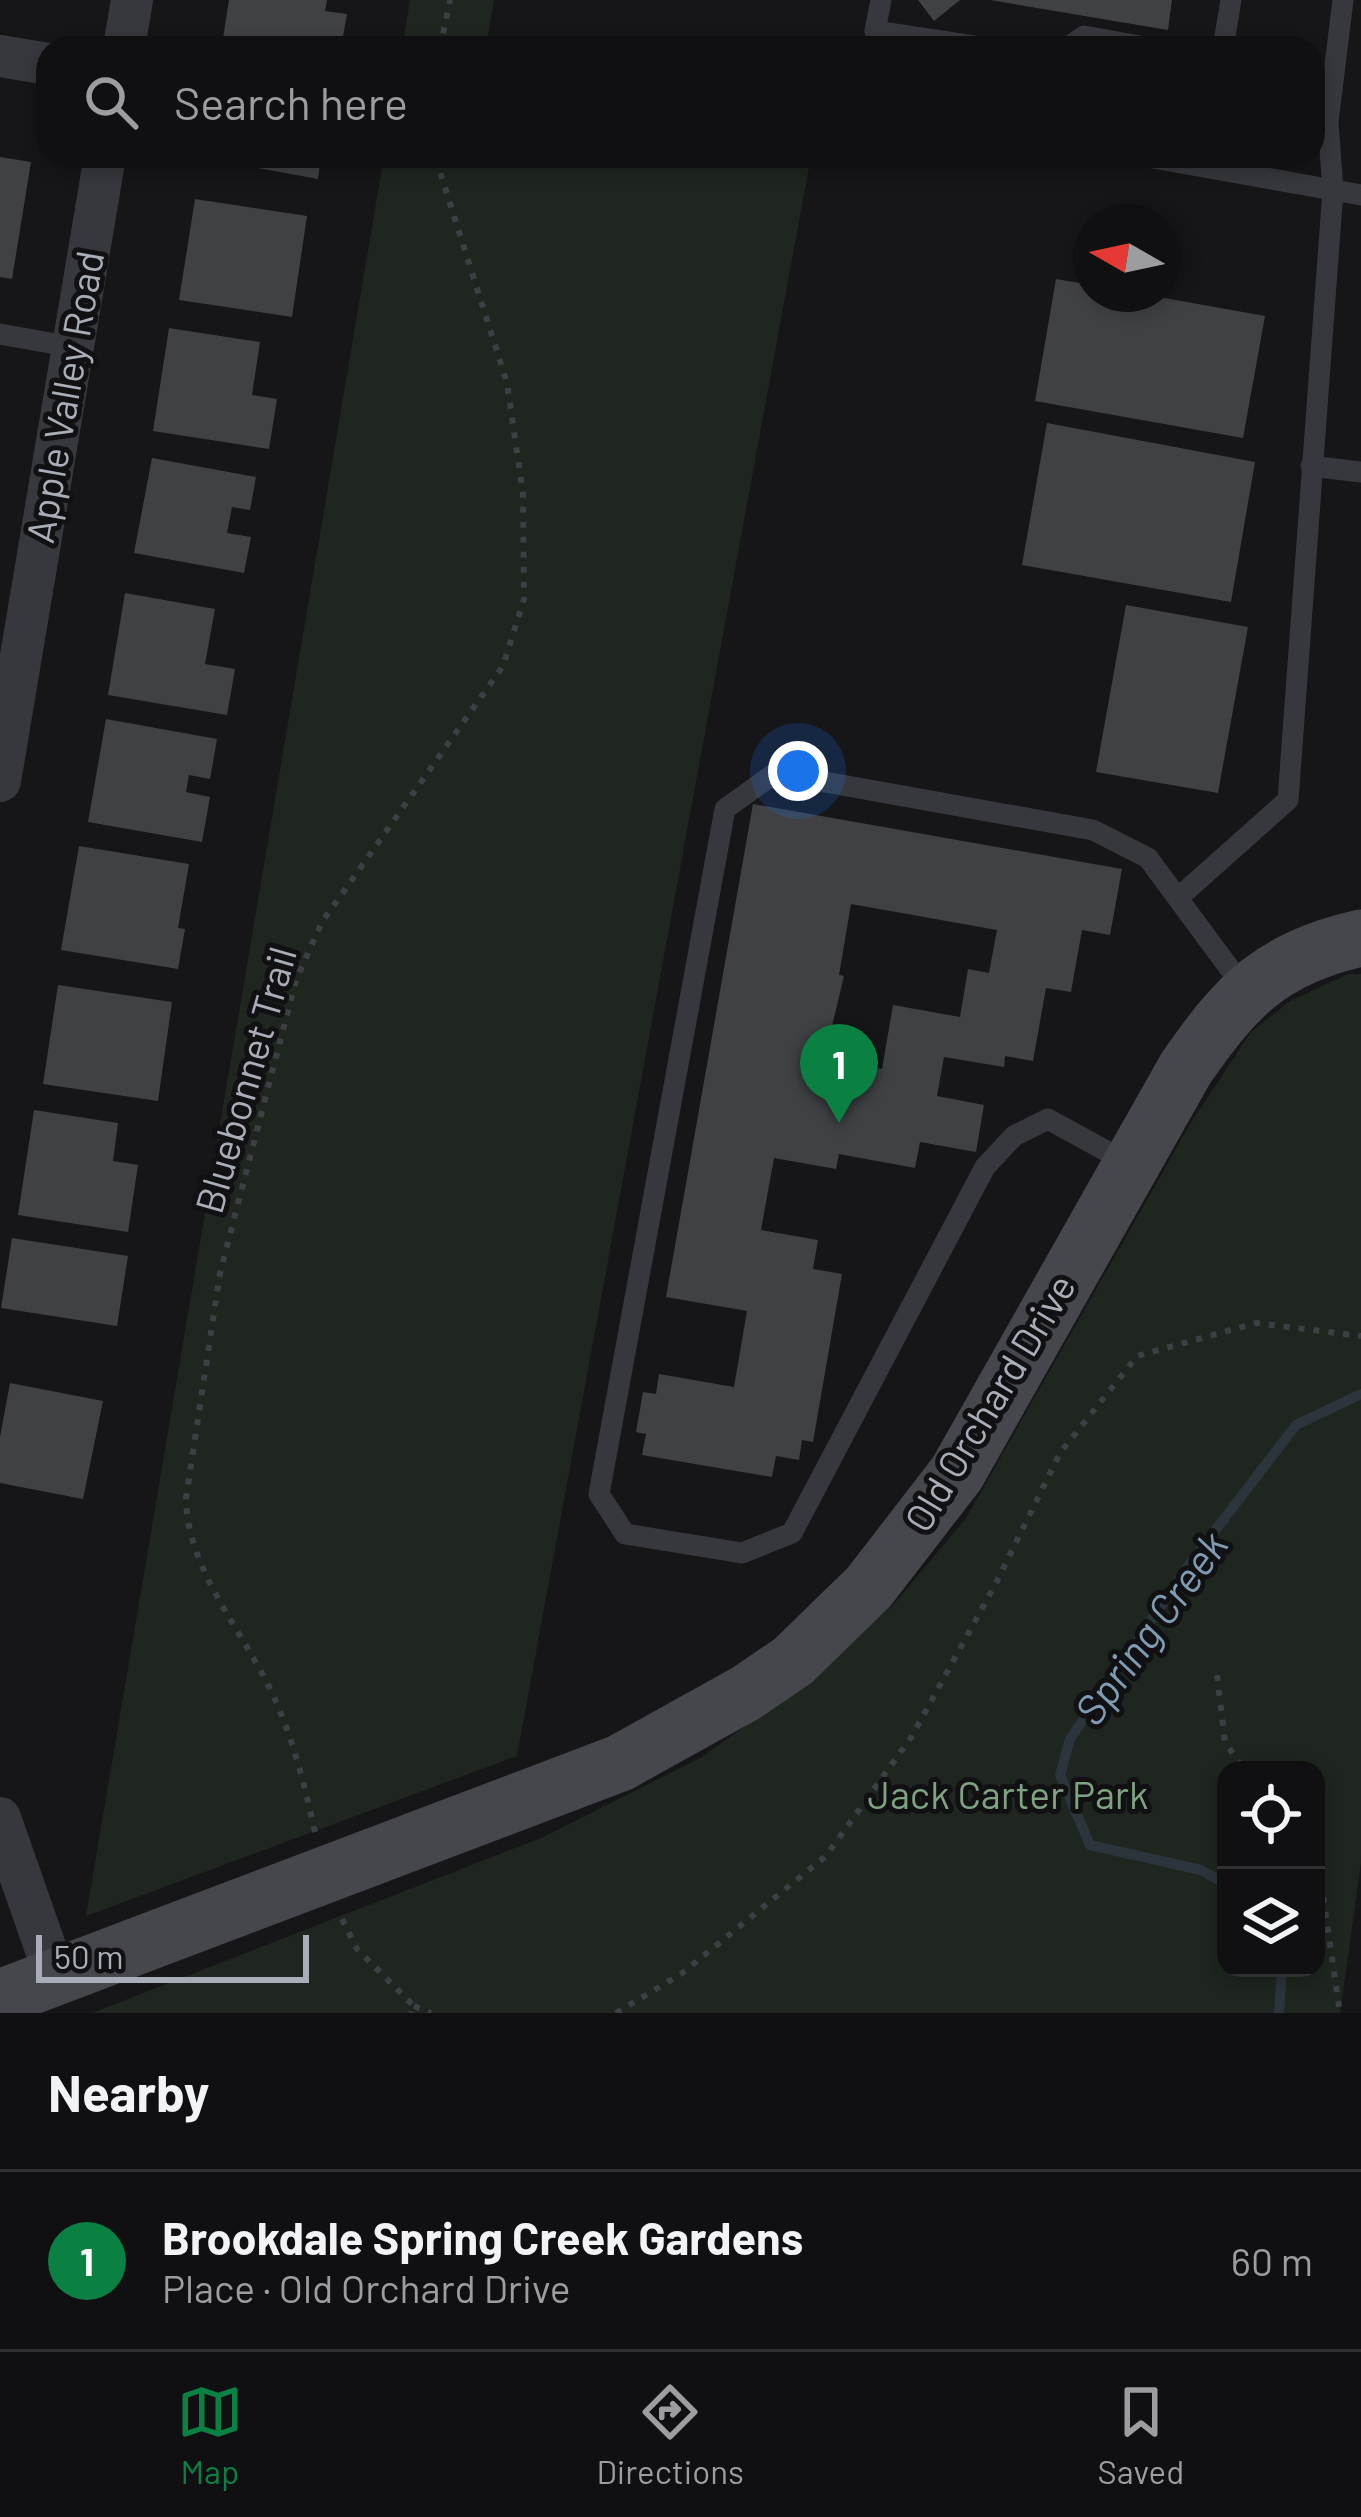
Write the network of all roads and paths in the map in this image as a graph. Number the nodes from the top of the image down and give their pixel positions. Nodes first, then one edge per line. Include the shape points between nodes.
1 (131, 0) edge
2 (450, 0) edge
3 (880, 0) edge
4 (1231, 0) edge
5 (1343, 0) edge
6 (126, 36) edge
7 (442, 36) edge
8 (908, 36) edge
9 (1225, 36) edge
10 (0, 56) edge
11 (36, 62) edge
12 (1325, 67) edge
13 (1325, 100) edge
14 (103, 168) edge
15 (439, 168) edge
16 (1209, 168) edge
17 (1333, 190) junction
18 (1361, 195) edge
19 (0, 334) edge
20 (74, 347) junction
21 (1311, 466) junction
22 (1361, 472) edge
23 (16, 586) edge
24 (0, 781) edge
25 (1178, 898) junction
26 (1361, 938) edge
27 (1247, 992) junction
28 (1131, 1165) junction
29 (1361, 1336) edge
30 (1217, 1675) dead end
31 (1238, 1761) edge
32 (0, 1818) edge
33 (318, 1845) dead end
34 (337, 1908) dead end
35 (1325, 1910) edge
36 (56, 1978) junction
37 (0, 1998) edge
38 (412, 2009) edge
39 (431, 2013) edge
40 (616, 2013) edge
41 (1340, 2013) edge

1 - 6 street
2 - 7 path
3 - 8 lane via 875,31
4 - 9 lane
5 - 12 lane
10 - 11 street
13 - 17 lane
14 - 20 street, Apple Valley Road
15 - 33 path, Bluebonnet Trail via 507,383 523,494 524,599 503,666 322,922 296,980 220,1273 186,1498 194,1550 299,1757
16 - 17 lane
17 - 18 lane
17 - 21 lane
19 - 20 lane
20 - 23 street, Apple Valley Road
21 - 22 lane
21 - 25 lane via 1288,800
23 - 24 street, Apple Valley Road
25 - 27 lane
25 - 28 lane via 1148,858 1094,830 775,773 725,809 598,1494 625,1534 742,1552 792,1533 985,1167 1014,1136 1048,1119
26 - 27 street, Old Orchard Drive via 1307,954
27 - 28 street, Old Orchard Drive via 1186,1068
28 - 36 street, Old Orchard Drive via 957,1473 869,1587 793,1661 620,1763
29 - 40 path via 1256,1323 1137,1356 1060,1453 913,1736 826,1856 681,1974
30 - 31 path via 1226,1742
32 - 36 street
34 - 38 path via 357,1949
35 - 41 path
36 - 37 street, Old Orchard Drive
38 - 39 path

